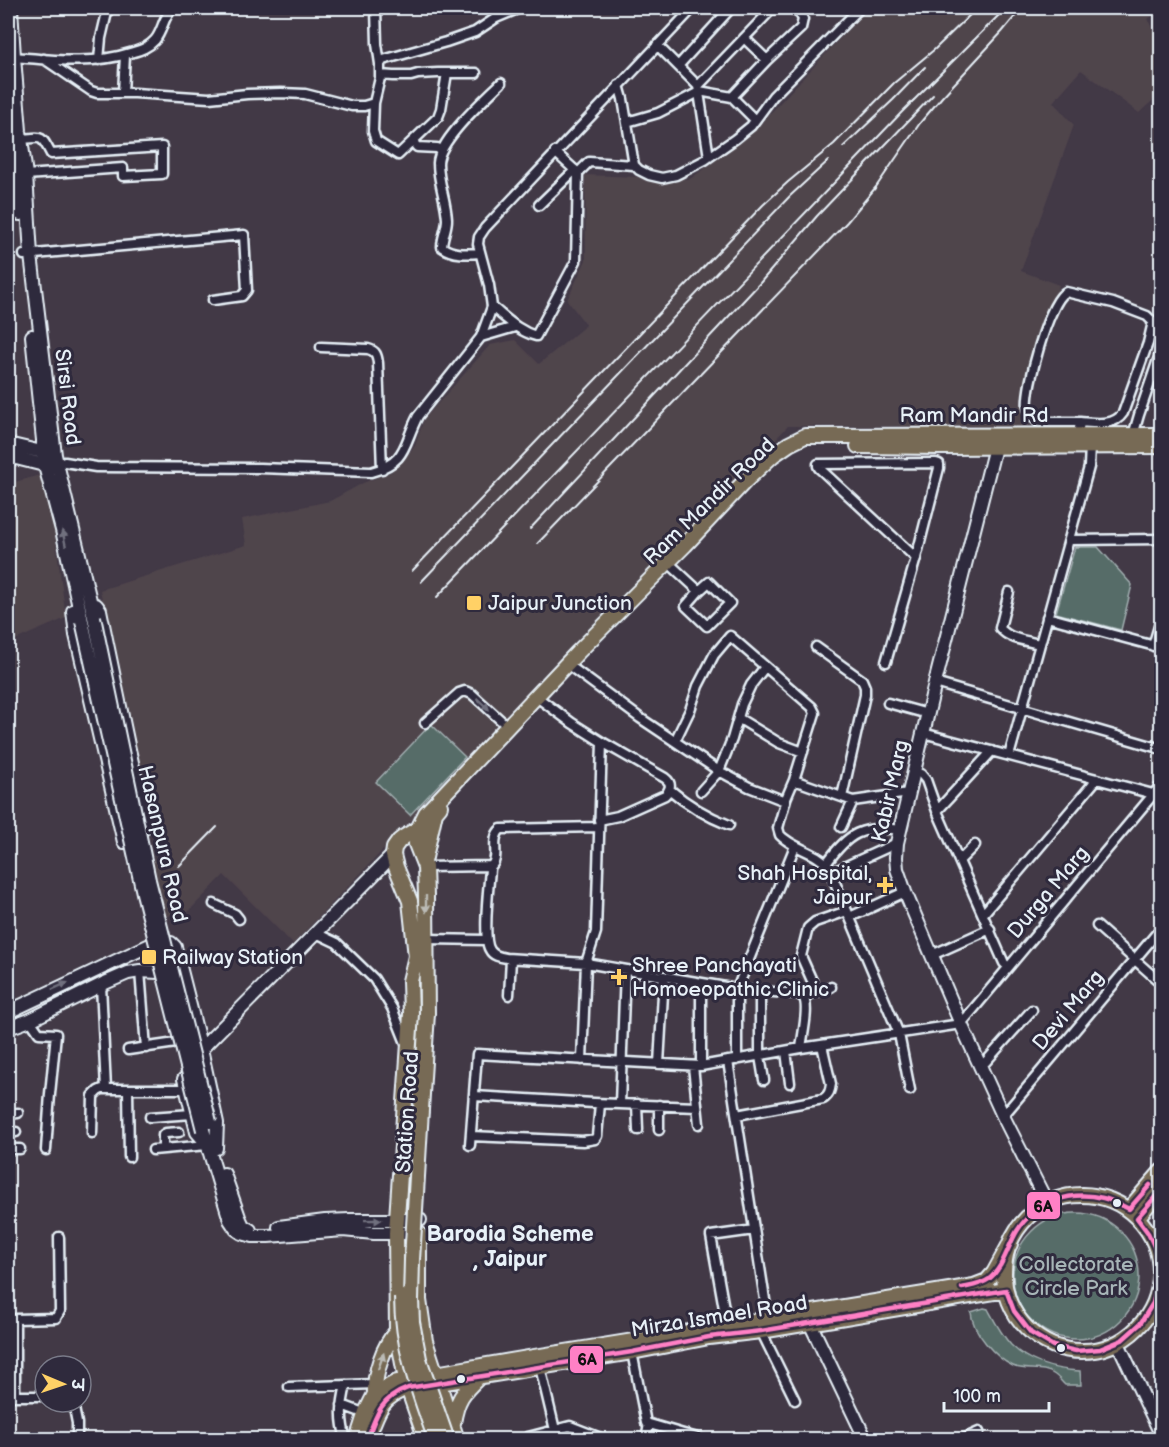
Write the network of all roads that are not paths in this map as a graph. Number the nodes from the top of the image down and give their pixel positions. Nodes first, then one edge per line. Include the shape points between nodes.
1 (11, 8) edge
2 (108, 8) edge
3 (172, 8) edge
4 (376, 8) edge
5 (520, 8) edge
6 (693, 8) edge
7 (731, 8) edge
8 (773, 8) edge
9 (792, 8) edge
10 (860, 8) edge
11 (744, 38) junction
12 (657, 45) junction
13 (125, 55) junction
14 (14, 57) junction
15 (44, 59) junction
16 (99, 60) junction
17 (767, 60) junction
18 (380, 64) junction
19 (678, 66) junction
20 (447, 73) junction
21 (476, 73) dead end
22 (8, 75) edge
23 (380, 75) junction
24 (501, 83) dead end
25 (619, 85) junction
26 (699, 90) junction
27 (123, 93) junction
28 (732, 97) junction
29 (374, 103) junction
30 (755, 120) junction
31 (627, 122) junction
32 (16, 133) edge
33 (412, 142) junction
34 (437, 148) dead end
35 (555, 153) junction
36 (709, 157) junction
37 (634, 165) junction
38 (576, 171) junction
39 (26, 175) junction
40 (539, 205) dead end
41 (480, 253) junction
42 (28, 255) junction
43 (213, 300) dead end
44 (492, 307) junction
45 (515, 327) junction
46 (481, 337) junction
47 (321, 348) dead end
48 (1161, 348) edge
49 (1079, 429) junction
50 (1161, 435) edge
51 (1132, 440) junction
52 (924, 441) junction
53 (996, 441) junction
54 (8, 444) edge
55 (1089, 445) junction
56 (1161, 446) edge
57 (772, 455) joint
58 (8, 456) edge
59 (53, 461) junction
60 (923, 463) junction
61 (382, 470) junction
62 (1069, 540) junction
63 (1161, 540) edge
64 (916, 558) junction
65 (672, 566) junction
66 (699, 591) junction
67 (1010, 592) dead end
68 (77, 595) junction
69 (90, 598) junction
70 (1161, 616) edge
71 (1047, 617) junction
72 (88, 619) junction
73 (1040, 644) junction
74 (816, 647) dead end
75 (1157, 647) edge
76 (886, 662) dead end
77 (572, 667) junction
78 (765, 667) junction
79 (935, 683) junction
80 (541, 700) junction
81 (888, 703) dead end
82 (1022, 708) junction
83 (928, 714) junction
84 (738, 718) junction
85 (425, 723) dead end
86 (507, 726) junction
87 (923, 733) junction
88 (675, 741) junction
89 (602, 742) junction
90 (1161, 750) edge
91 (992, 751) junction
92 (803, 752) junction
93 (1009, 756) junction
94 (719, 771) junction
95 (914, 772) junction
96 (1097, 779) junction
97 (794, 780) junction
98 (1161, 784) edge
99 (669, 789) junction
100 (700, 791) dead end
101 (909, 792) junction
102 (1153, 794) junction
103 (842, 797) junction
104 (786, 799) junction
105 (853, 801) junction
106 (937, 811) junction
107 (599, 824) junction
108 (729, 825) dead end
109 (841, 827) dead end
110 (418, 828) junction
111 (901, 830) junction
112 (897, 843) junction
113 (975, 845) dead end
114 (795, 846) junction
115 (394, 861) junction
116 (423, 861) junction
117 (960, 861) junction
118 (826, 864) junction
119 (491, 866) junction
120 (831, 873) junction
121 (905, 892) junction
122 (214, 904) dead end
123 (848, 914) junction
124 (983, 914) junction
125 (239, 919) dead end
126 (1097, 926) dead end
127 (1161, 927) edge
128 (990, 929) junction
129 (316, 933) junction
130 (426, 939) junction
131 (486, 940) junction
132 (150, 945) junction
133 (932, 955) junction
134 (421, 956) junction
135 (511, 959) junction
136 (1134, 959) junction
137 (586, 963) junction
138 (1008, 968) junction
139 (625, 969) junction
140 (140, 971) junction
141 (422, 971) junction
142 (158, 972) junction
143 (664, 976) junction
144 (701, 982) junction
145 (1161, 984) edge
146 (101, 985) junction
147 (831, 987) dead end
148 (737, 989) junction
149 (760, 991) junction
150 (817, 992) junction
151 (509, 995) dead end
152 (803, 997) junction
153 (1032, 1010) dead end
154 (8, 1012) edge
155 (30, 1020) junction
156 (961, 1024) junction
157 (8, 1028) edge
158 (899, 1034) junction
159 (203, 1044) junction
160 (822, 1045) junction
161 (146, 1048) junction
162 (177, 1048) junction
163 (408, 1048) junction
164 (801, 1048) junction
165 (128, 1050) dead end
166 (786, 1051) junction
167 (760, 1056) junction
168 (582, 1060) junction
169 (733, 1060) junction
170 (622, 1062) junction
171 (659, 1064) junction
172 (697, 1066) junction
173 (981, 1067) junction
174 (764, 1080) dead end
175 (790, 1083) dead end
176 (106, 1089) junction
177 (128, 1089) junction
178 (187, 1089) junction
179 (910, 1090) dead end
180 (474, 1096) junction
181 (600, 1104) junction
182 (620, 1104) junction
183 (637, 1104) junction
184 (659, 1105) junction
185 (697, 1107) junction
186 (18, 1113) dead end
187 (8, 1114) edge
188 (192, 1114) junction
189 (737, 1115) junction
190 (1003, 1116) junction
191 (150, 1117) dead end
192 (699, 1124) dead end
193 (638, 1130) dead end
194 (659, 1130) dead end
195 (179, 1131) dead end
196 (92, 1133) dead end
197 (210, 1146) junction
198 (8, 1149) edge
199 (20, 1149) dead end
200 (163, 1149) junction
201 (46, 1150) dead end
202 (153, 1150) dead end
203 (129, 1157) dead end
204 (1161, 1171) edge
205 (1161, 1188) edge
206 (1047, 1203) junction
207 (1133, 1214) junction
208 (397, 1226) junction
209 (419, 1226) junction
210 (754, 1230) junction
211 (59, 1237) dead end
212 (1010, 1244) junction
213 (1160, 1286) edge
214 (1006, 1290) junction
215 (810, 1323) junction
216 (727, 1325) junction
217 (765, 1325) junction
218 (397, 1331) junction
219 (1118, 1343) junction
220 (632, 1352) junction
221 (540, 1367) junction
222 (479, 1377) junction
223 (437, 1378) junction
224 (407, 1384) junction
225 (346, 1385) junction
226 (289, 1387) dead end
227 (375, 1389) junction
228 (11, 1396) edge
229 (33, 1396) edge
230 (795, 1400) dead end
231 (342, 1405) junction
232 (75, 1414) edge
233 (366, 1414) junction
234 (649, 1424) junction
235 (452, 1425) junction
236 (555, 1430) junction
237 (979, 1432) dead end
238 (1161, 1436) edge
239 (77, 1440) edge
240 (346, 1440) edge
241 (357, 1440) edge
242 (367, 1440) edge
243 (426, 1440) edge
244 (436, 1440) edge
245 (447, 1440) edge
246 (458, 1440) edge
247 (526, 1440) edge
248 (606, 1440) edge
249 (646, 1440) edge
250 (704, 1440) edge
251 (866, 1440) edge
252 (961, 1440) edge

1 - 14 street, Sirsi Road
2 - 16 street
3 - 13 street via 156,39 144,49
4 - 18 street
5 - 18 street via 475,32 382,60
6 - 12 street
7 - 19 street
8 - 11 street
9 - 17 street via 803,20 801,28
10 - 30 street via 773,96
11 - 17 street
11 - 26 street
12 - 19 street
12 - 25 street
13 - 16 street
13 - 27 street
14 - 15 street
14 - 32 street, Sirsi Road
15 - 16 street
15 - 27 street via 91,91
17 - 28 street
18 - 23 street
19 - 26 street
20 - 21 street
20 - 23 street
20 - 33 street via 438,117
22 - 32 street, Sirsi Road
23 - 29 street
24 - 41 street via 452,134 438,163 447,221 442,247 462,254
25 - 31 street
25 - 35 street
26 - 28 street
26 - 31 street via 658,113
26 - 36 street
27 - 29 street via 209,98 281,93 305,94 352,105
28 - 30 street
29 - 33 street via 376,141 398,155
30 - 36 street via 744,133
31 - 37 street
32 - 39 street, Sirsi Road
32 - 39 street via 43,139 51,154 162,147 162,174 123,176 123,168
32 - 42 street, Sirsi Road
33 - 34 street via 417,147
35 - 38 street
35 - 41 street via 485,228 479,237
36 - 37 street via 662,178
37 - 38 street via 589,162
38 - 40 street
38 - 45 street via 576,261 536,336
39 - 42 street, Sirsi Road
41 - 44 street
42 - 43 street via 244,235 247,290 242,296
42 - 59 street, Sirsi Road
44 - 45 street
44 - 46 street
45 - 46 street
46 - 61 street via 418,416 396,462
47 - 61 street via 368,349 376,354
48 - 51 street
49 - 49 street via 1119,419 1153,322 1113,303 1066,292 1052,310 1035,360 1028,411 1039,422
49 - 51 main road, Ram Mandir Rd
49 - 53 main road, Ram Mandir Rd
50 - 51 main road, Ram Mandir Rd
51 - 55 main road
51 - 56 main road
52 - 53 main road, Ram Mandir Rd
52 - 57 main road, Ram Mandir Rd via 805,436
52 - 60 street
52 - 65 main road, Ram Mandir Road via 806,445 788,451
53 - 55 main road
53 - 79 street, Kabir Marg
54 - 59 street
55 - 62 street via 1089,467
57 - 86 main road, Ram Mandir Road
58 - 59 street
59 - 61 street via 96,467
68 -> 59 street via 62,530
59 - 69 street, Hasanpura Road
60 - 64 street via 939,466
60 - 64 street via 817,465
62 - 63 street
62 - 71 street
64 - 76 street
65 - 66 street
65 - 77 main road, Ram Mandir Road
66 - 66 street via 709,582 730,603 707,626 686,606
67 - 73 street via 1001,631
68 - 69 street via 73,611 76,635 124,842 136,839 147,824 100,610
68 - 72 street
69 - 72 street, Hasanpura Road
70 - 75 street
71 - 73 street
71 - 75 street
72 - 197 street, Hasanpura Road, bridge
73 - 82 street
74 - 103 street via 862,680 865,687
77 - 80 main road, Ram Mandir Road
77 - 88 street
78 - 84 street via 751,685
78 - 88 street via 730,636 714,655
78 - 92 street via 815,713
79 - 82 street
79 - 83 street, Kabir Marg
80 - 89 street
80 - 116 main road, Ram Mandir Road via 435,812
81 - 83 street
82 - 90 street
82 - 93 street
83 - 87 street, Kabir Marg
84 - 92 street via 779,743
84 - 94 street
85 -> 86 street via 465,691
86 - 110 main road, Ram Mandir Road via 426,813
87 - 91 street
87 - 95 street, Kabir Marg
88 - 94 street
89 - 99 street via 665,778
89 - 107 street
91 - 93 street
91 - 106 street
92 - 97 street
93 - 96 street
94 - 100 street
94 - 104 street via 749,787
95 - 101 street, Kabir Marg
95 - 106 street via 926,780
96 - 102 street
96 - 124 street
97 - 103 street
97 - 104 street
98 - 102 street, Durga Marg
99 - 107 street via 665,795
99 - 108 street via 707,816
101 - 105 street
101 - 111 street, Kabir Marg
102 - 138 street, Durga Marg
103 - 105 street
104 - 114 street via 778,828 780,835
105 - 109 street
106 - 117 street
107 - 119 street via 501,829 496,835 495,861
107 - 137 street via 596,932
110 - 115 main road, Ram Mandir Road via 399,841 394,848
110 - 116 main road via 416,844
111 - 112 street, Kabir Marg
111 - 118 street via 871,829 849,837
112 - 120 street
112 - 121 street, Kabir Marg via 897,869
113 - 117 street
114 - 118 street
114 - 148 street
115 - 129 street
115 - 134 main road, Station Road via 410,901
116 - 119 street
116 -> 130 main road, Station Road
117 - 124 street
118 - 120 street
119 - 131 street
120 - 123 street
121 - 123 street
121 - 133 street, Kabir Marg
122 - 125 street
123 - 150 street via 815,922 808,928 801,956
123 - 158 street
124 - 128 street
126 - 136 street
127 - 136 street, Devi Marg
128 - 133 street
128 - 138 street
129 - 159 street
129 - 163 street via 337,943 374,979 392,1008
130 - 131 street
130 - 134 main road, Station Road
131 - 135 street via 491,952
132 - 142 street
154 -> 132 street
132 - 159 street via 162,942 175,947
133 - 156 street, Kabir Marg
134 - 141 main road
134 - 163 main road via 410,981
134 - 209 main road, Station Road via 434,972 435,1016
135 - 137 street
135 - 151 street
136 - 145 street
136 - 190 street, Devi Marg
137 - 139 street
137 - 168 street
138 - 156 street, Durga Marg
139 - 143 street
139 - 170 street
140 - 142 street
140 - 146 street
140 - 161 street
141 - 244 main road, bridge via 402,1319 418,1390
141 - 245 main road, bridge via 427,1013 414,1215 412,1323 419,1359
142 - 162 street
143 - 144 street
143 - 171 street
144 - 148 street
144 - 172 street
146 - 155 street
146 - 176 street
147 - 150 street
148 - 149 street
148 - 169 street
149 - 152 street
149 - 167 street
150 - 152 street
152 - 164 street
153 - 173 street
155 - 157 street
155 - 201 street via 39,1033 56,1034
156 - 158 street
156 - 173 street, Kabir Marg
158 - 160 street
158 - 179 street
159 - 162 street
159 - 197 street via 217,1123
160 - 164 street
160 - 189 street via 831,1084 827,1096
161 - 162 street
161 - 165 street
162 - 178 street
163 - 208 main road
164 - 166 street
166 - 167 street
166 - 175 street
167 - 169 street
167 - 174 street
168 - 170 street
168 - 180 street via 477,1054
169 - 172 street
169 - 189 street
170 - 171 street
170 - 182 street
171 - 172 street
172 - 185 street
173 - 190 street, Kabir Marg
176 - 177 street
176 - 196 street via 93,1096
177 - 178 street
177 - 203 street
178 - 188 street
180 - 181 street
180 - 181 street via 471,1141 595,1139
181 - 182 street
182 - 183 street
183 - 184 street
183 - 193 street
184 - 185 street
184 - 194 street
185 - 192 street
186 - 187 street
188 - 191 street
188 - 197 street via 197,1132
189 - 210 street
190 - 206 street, Kabir Marg
195 - 200 street via 163,1135
197 - 200 street
197 -> 208 street, Hasanpura Road via 247,1229 326,1221
197 - 208 street via 230,1221 242,1233 374,1233
198 - 199 street
200 - 202 street
204 - 207 main road
205 - 207 main road
206 - 207 main road via 1083,1195 1103,1198
206 - 212 main road via 1021,1224
207 - 213 main road via 1157,1252
208 - 209 street
208 - 218 main road
209 - 223 main road, Station Road via 419,1300 425,1341
210 - 216 street via 711,1236
210 - 217 street
211 - 228 street via 60,1311 56,1318 15,1319
212 - 214 main road via 1005,1261
212 - 217 main road via 994,1273 974,1286
213 - 219 main road via 1143,1322
214 - 215 main road, Mirza Ismael Road
214 - 219 main road via 1013,1311 1041,1340 1078,1352
215 - 217 main road, Mirza Ismael Road
215 - 251 street
216 - 217 main road
216 - 223 main road
217 - 220 main road, Mirza Ismael Road
217 - 230 street
218 - 224 main road
227 -> 218 main road via 383,1355
219 - 238 street
220 - 221 main road, Mirza Ismael Road
220 - 234 street
221 - 222 main road, Mirza Ismael Road
221 - 236 street
222 - 223 main road, Mirza Ismael Road
222 - 235 main road via 462,1394
223 - 224 main road
223 - 235 main road, Station Road
224 - 227 main road
224 - 242 main road via 383,1403
224 - 243 main road
225 - 226 street
225 - 227 street
225 - 231 street
227 - 233 main road
228 - 229 street
231 - 233 street
231 - 240 street
232 - 239 street
233 - 241 main road
234 - 249 street
234 - 250 street
235 - 246 main road, Station Road
236 - 247 street
236 - 248 street via 570,1426
237 - 252 street

